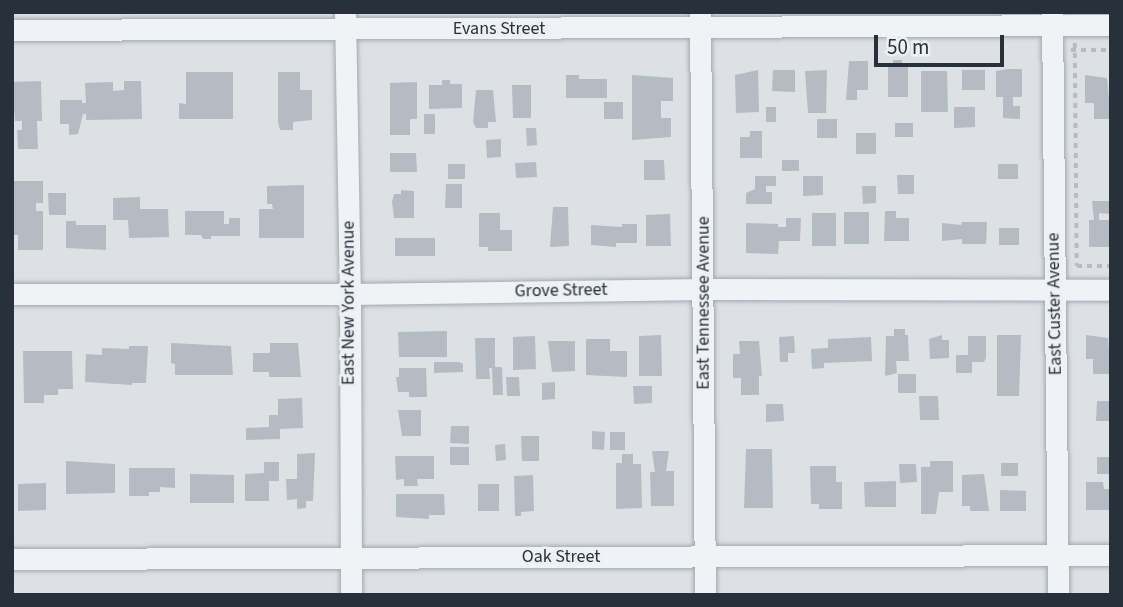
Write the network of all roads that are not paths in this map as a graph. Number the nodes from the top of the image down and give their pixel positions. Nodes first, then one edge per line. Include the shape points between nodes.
1 (1052, 18) edge
2 (345, 20) edge
3 (700, 20) edge
4 (1111, 25) edge
5 (12, 30) edge
6 (704, 289) junction
7 (1055, 290) junction
8 (1111, 290) edge
9 (12, 294) edge
10 (350, 294) junction
11 (1058, 555) junction
12 (1111, 555) edge
13 (705, 556) junction
14 (12, 559) edge
15 (350, 559) junction
16 (351, 595) edge
17 (705, 595) edge
18 (1058, 595) edge

1 - 3 street, Evans Street
1 - 4 street, Evans Street
1 - 7 street, East Custer Avenue
2 - 3 street, Evans Street
2 - 5 street, Evans Street
2 - 10 street, East New York Avenue
3 - 6 street, East Tennessee Avenue
6 - 7 street, Grove Street
6 - 10 street, Grove Street
6 - 13 street, East Tennessee Avenue
7 - 8 street, Grove Street
7 - 11 street, East Custer Avenue
9 - 10 street, Grove Street
10 - 15 street, East New York Avenue
11 - 12 street, Oak Street
11 - 13 street, Oak Street
11 - 18 street, East Custer Avenue
13 - 15 street, Oak Street
13 - 17 street, East Tennessee Avenue
14 - 15 street, Oak Street
15 - 16 street, East New York Avenue

